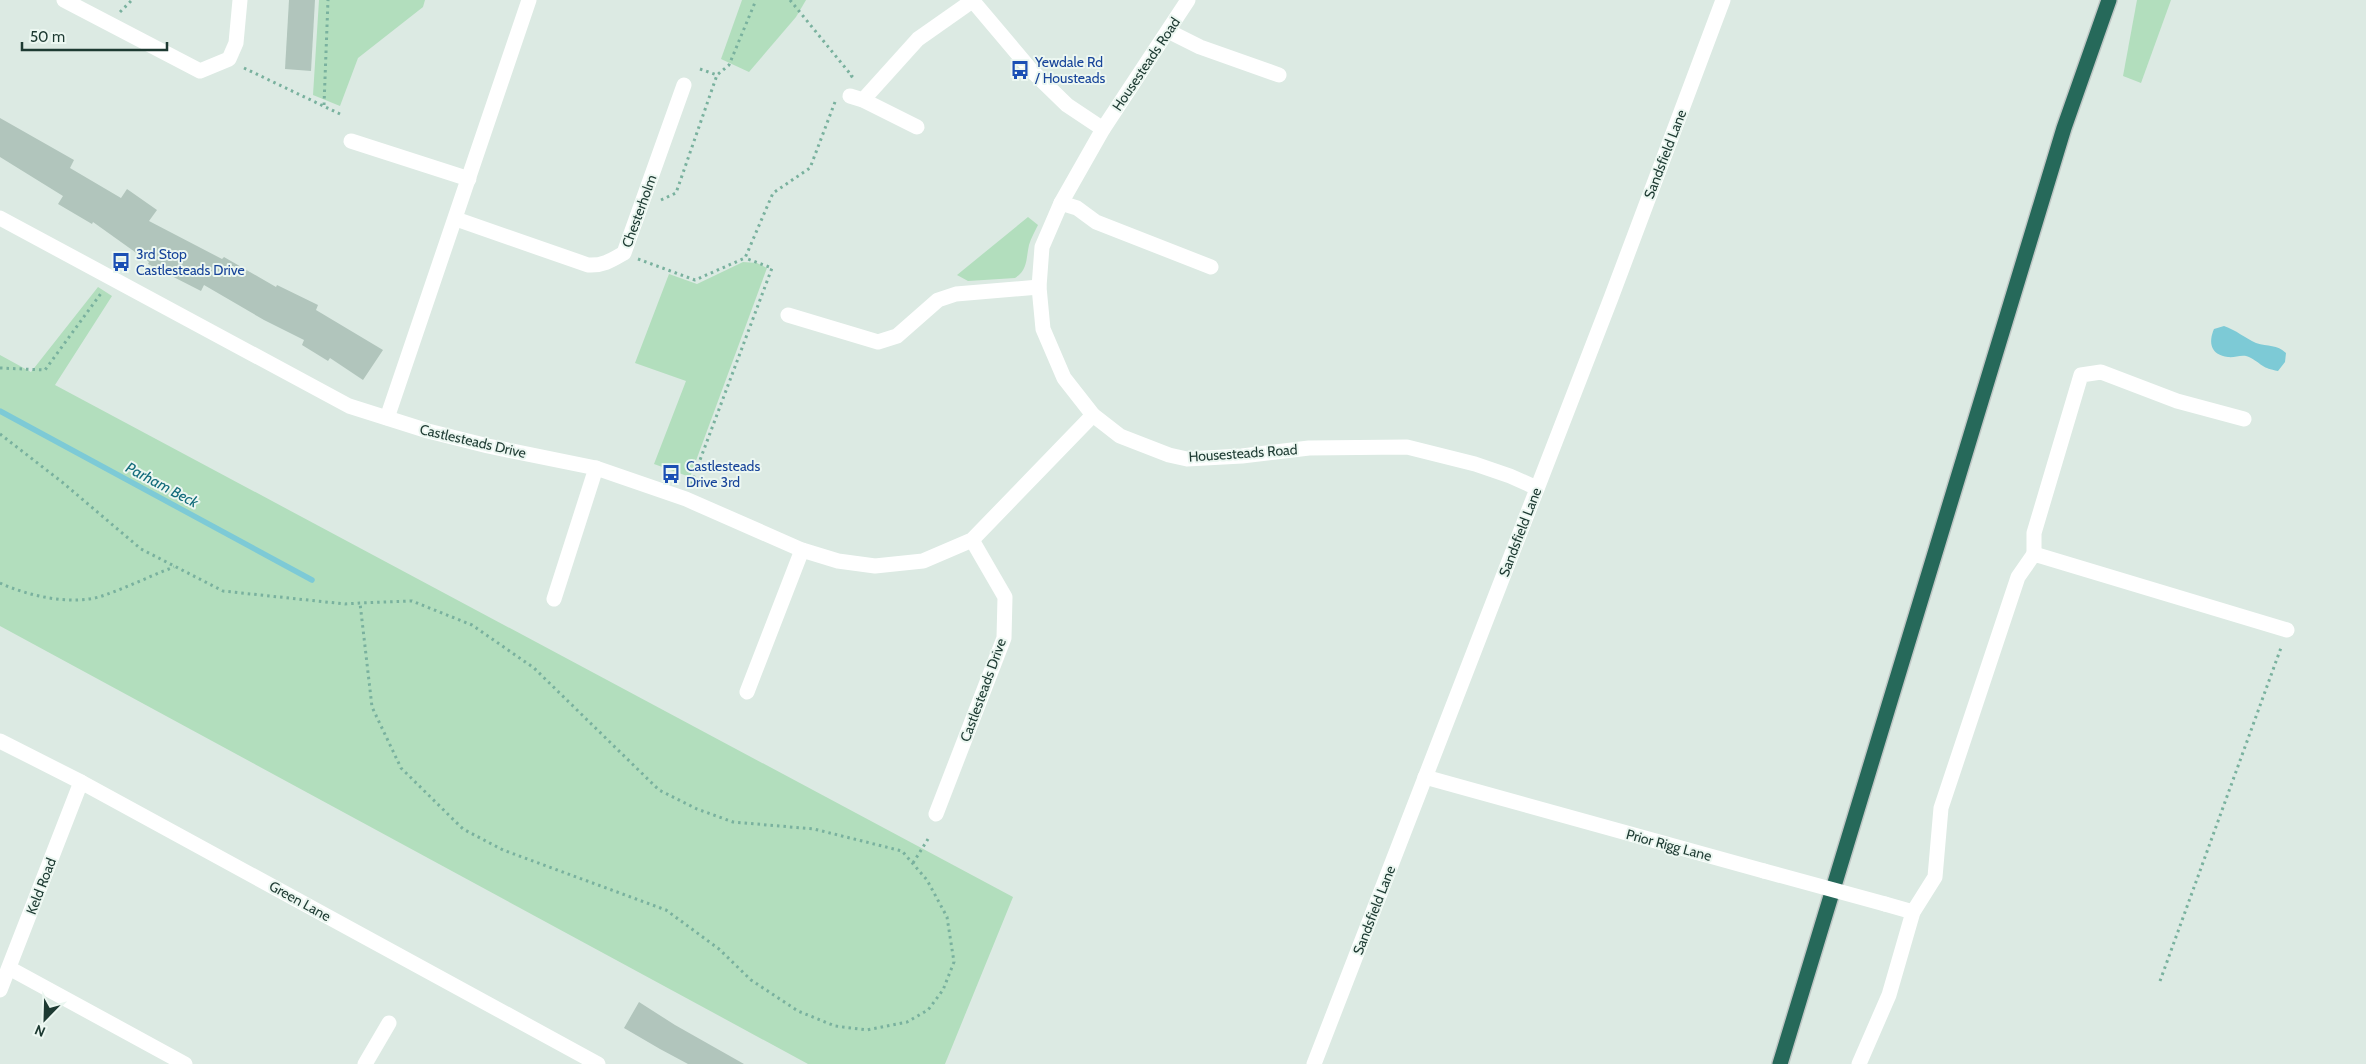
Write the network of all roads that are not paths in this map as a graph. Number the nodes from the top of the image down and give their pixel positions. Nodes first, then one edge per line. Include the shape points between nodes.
1 (64, 0) edge
2 (240, 0) edge
3 (530, 0) edge
4 (972, 0) edge
5 (1188, 0) edge
6 (1723, 0) edge
7 (2110, 0) edge
8 (1168, 31) junction
9 (1279, 75) dead end
10 (684, 85) dead end
11 (917, 127) dead end
12 (1103, 129) junction
13 (351, 141) dead end
14 (469, 179) junction
15 (1062, 203) junction
16 (0, 218) edge
17 (456, 219) junction
18 (1211, 267) dead end
19 (1038, 286) junction
20 (788, 315) dead end
21 (1093, 415) junction
22 (387, 418) junction
23 (2244, 420) dead end
24 (596, 468) junction
25 (1537, 488) junction
26 (972, 540) junction
27 (802, 550) junction
28 (2034, 554) junction
29 (554, 599) dead end
30 (2287, 630) road end
31 (747, 692) dead end
32 (0, 741) edge
33 (1425, 778) junction
34 (81, 782) junction
35 (936, 814) dead end
36 (1913, 912) junction
37 (9, 968) junction
38 (0, 990) edge
39 (389, 1023) dead end
40 (185, 1064) edge
41 (365, 1064) edge
42 (598, 1064) edge
43 (1314, 1064) edge
44 (1780, 1064) edge
45 (1859, 1064) edge

1 - 2 street via 200,71 230,59 236,43
3 - 14 street
4 - 11 street via 848,95
4 - 12 street via 1032,71 1067,105
5 - 8 street, Housesteads Road
6 - 25 street, Sandsfield Lane
7 - 44 highway via 2064,128
8 - 9 street via 1200,47
8 - 12 street, Housesteads Road
10 - 17 street, Chesterholm via 624,253 607,263 588,265
12 - 15 street, Housesteads Road
13 - 14 street
14 - 17 street
15 - 18 street via 1077,208 1096,222
15 - 19 street, Housesteads Road via 1042,247
16 - 22 street, Castlesteads Drive via 349,406
17 - 22 street
19 - 20 street via 956,294 938,300 896,336 878,342
19 - 21 street, Housesteads Road via 1043,329 1064,378
21 - 25 street, Housesteads Road via 1120,436 1187,459 1309,448 1407,447 1475,464
21 - 26 street, Castlesteads Drive
22 - 24 street, Castlesteads Drive via 488,446
23 - 28 street via 2177,401 2101,372 2081,375 2034,533
24 - 27 street, Castlesteads Drive via 686,499
24 - 29 street
25 - 33 street, Sandsfield Lane
26 - 27 street, Castlesteads Drive via 923,561 875,566 838,561
26 - 35 street, Castlesteads Drive via 1005,598 1004,638
27 - 31 street
28 - 30 street
28 - 36 street via 2018,577 1941,808 1935,877
32 - 34 street, Green Lane
33 - 36 street, Prior Rigg Lane, bridge
33 - 43 street, Sandsfield Lane
34 - 37 street, Keld Road
34 - 42 street, Green Lane
36 - 45 street via 1889,995
37 - 38 street, Keld Road
37 - 40 street
39 - 41 street

